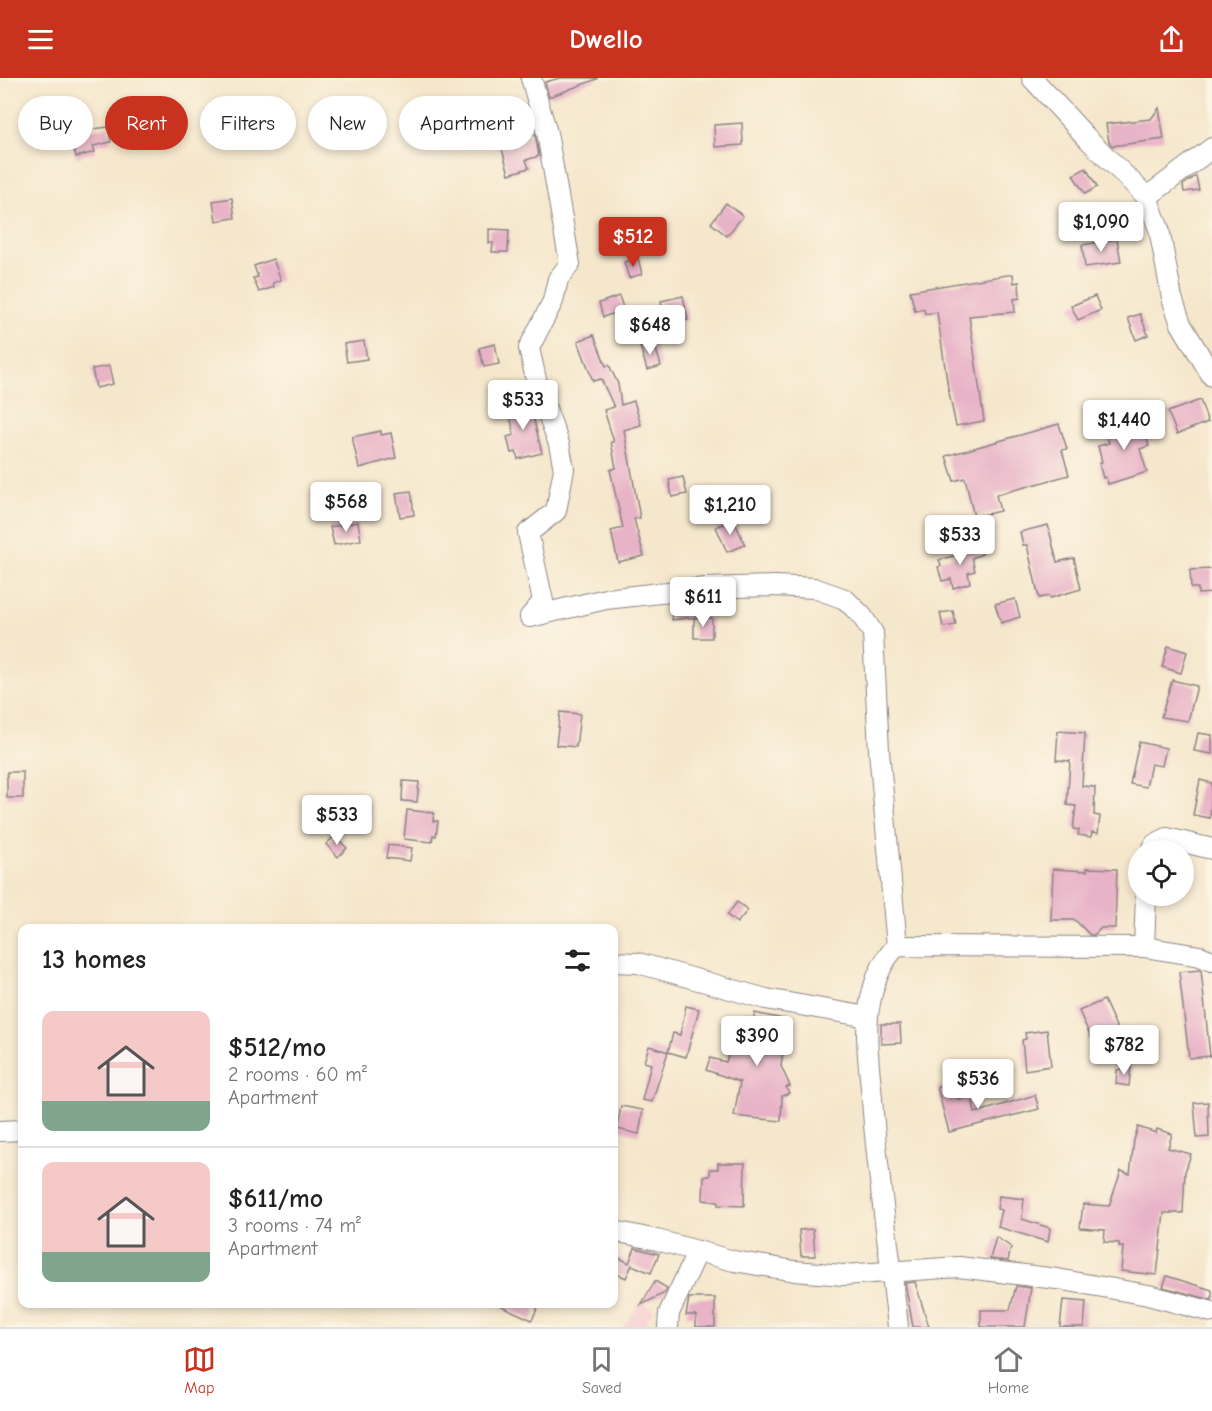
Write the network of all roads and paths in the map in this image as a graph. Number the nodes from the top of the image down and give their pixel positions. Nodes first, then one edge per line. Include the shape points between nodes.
1 (531, 78) edge
2 (1032, 78) edge
3 (1212, 148) edge
4 (1147, 197) junction
5 (1212, 376) edge
6 (1194, 845) edge
7 (1212, 849) edge
8 (1146, 906) edge
9 (897, 946) junction
10 (1144, 947) junction
11 (1212, 961) edge
12 (618, 962) edge
13 (868, 1017) junction
14 (18, 1130) edge
15 (0, 1131) edge
16 (618, 1233) edge
17 (698, 1251) junction
18 (892, 1271) junction
19 (1212, 1312) edge
20 (668, 1327) edge
21 (898, 1327) edge

1 - 9 street via 547,133 570,264 558,279 553,301 529,348 564,470 556,511 528,533 543,601 530,617 606,599 705,588 814,588 845,600 873,633 879,751
2 - 4 street
3 - 4 street
4 - 5 street via 1181,324
6 - 7 street
8 - 10 street
9 - 10 street
9 - 13 street via 877,975
10 - 11 street
12 - 13 street via 638,963 766,999
13 - 18 street via 877,1174
14 - 15 street
16 - 17 street
17 - 18 street via 795,1271 843,1275
17 - 20 street via 669,1313
18 - 19 street via 959,1267 1035,1276 1148,1295
18 - 21 street

